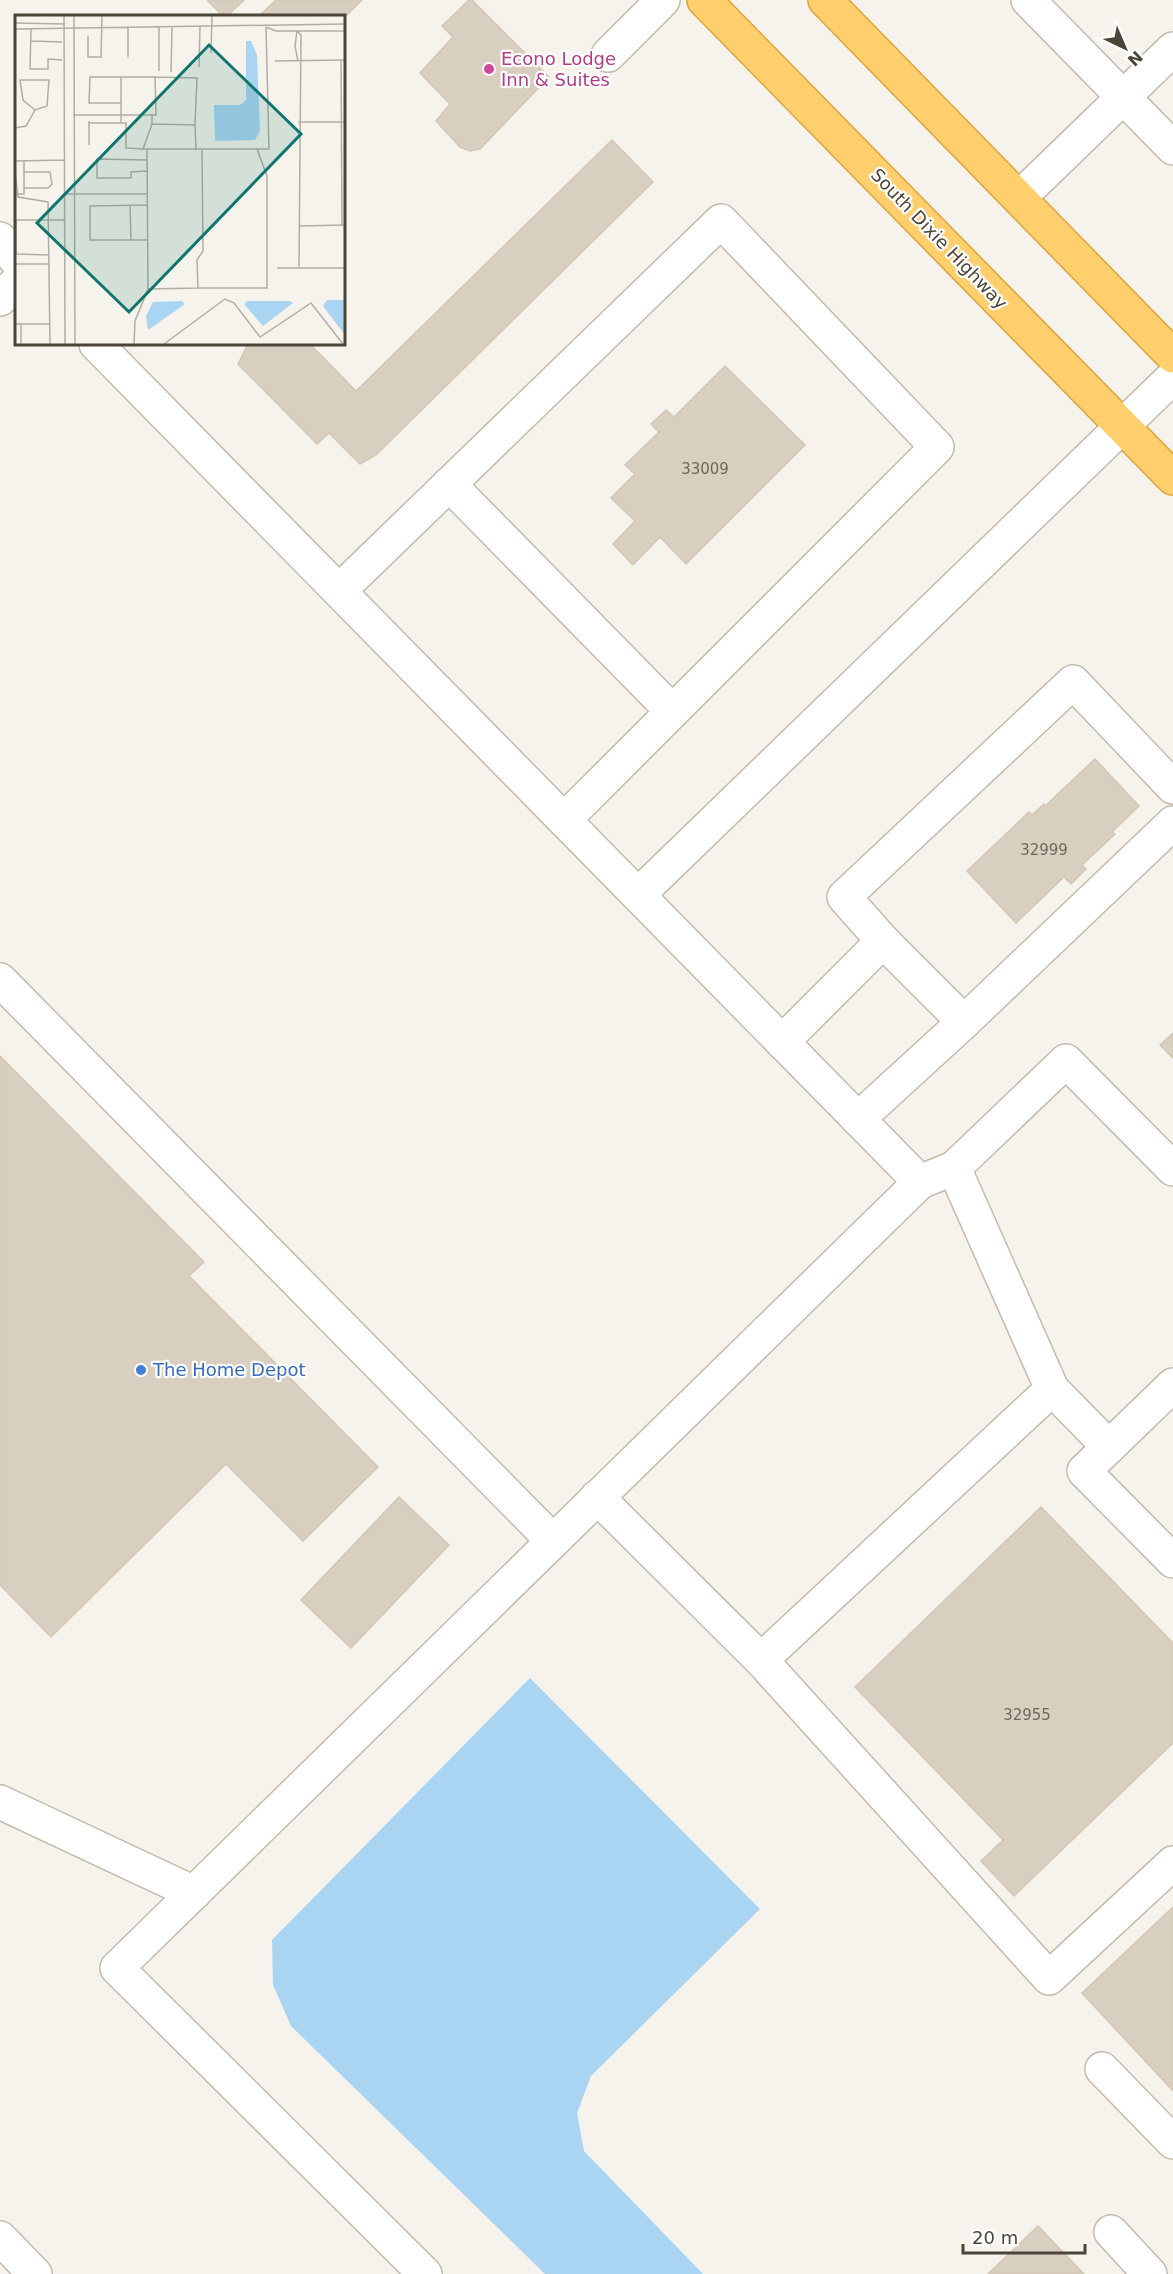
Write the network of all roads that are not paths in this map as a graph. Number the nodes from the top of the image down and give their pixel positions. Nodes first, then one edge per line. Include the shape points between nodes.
1 (663, 0) edge
2 (704, 0) edge
3 (825, 0) edge
4 (1028, 0) edge
5 (1173, 49) edge
6 (608, 55) dead end
7 (1123, 98) junction
8 (1173, 148) edge
9 (1019, 198) junction
10 (0, 239) edge
11 (15, 259) edge
12 (15, 284) edge
13 (0, 299) edge
14 (97, 345) edge
15 (1173, 356) edge
16 (1173, 377) edge
17 (1123, 427) junction
18 (1173, 478) edge
19 (449, 484) junction
20 (339, 591) junction
21 (672, 711) junction
22 (1173, 787) edge
23 (564, 820) junction
24 (1173, 823) edge
25 (638, 896) junction
26 (883, 940) junction
27 (0, 980) edge
28 (964, 1022) junction
29 (782, 1042) junction
30 (858, 1119) junction
31 (954, 1168) junction
32 (1173, 1169) edge
33 (920, 1182) junction
34 (1173, 1385) edge
35 (1052, 1389) junction
36 (1108, 1447) junction
37 (597, 1497) junction
38 (553, 1541) junction
39 (1173, 1562) edge
40 (761, 1660) junction
41 (0, 1802) edge
42 (1173, 1863) edge
43 (194, 1893) junction
44 (1102, 2069) dead end
45 (1173, 2142) edge
46 (1111, 2232) dead end
47 (0, 2238) edge
48 (35, 2274) edge
49 (425, 2274) edge
50 (1150, 2274) edge

1 - 6 street
2 - 17 highway, South Dixie Highway
3 - 9 highway
4 - 7 street
5 - 7 street
7 - 8 street
7 - 9 street
9 - 15 highway
10 - 11 street
12 - 13 street
14 - 20 street
16 - 17 street
17 - 18 highway, South Dixie Highway
17 - 25 street
19 - 20 street
19 - 21 street
19 - 21 street via 721,221 937,447
20 - 23 street
21 - 23 street
22 - 26 street via 1073,682 843,897
23 - 25 street
24 - 28 street
25 - 29 street
26 - 28 street
26 - 29 street
27 - 38 street
28 - 30 street
29 - 30 street
30 - 33 street
31 - 32 street via 1066,1061
31 - 33 street
31 - 35 street
33 - 37 street
34 - 36 street
35 - 36 street
35 - 40 street
36 - 39 street via 1084,1471
37 - 38 street
37 - 40 street
38 - 43 street
40 - 42 street via 1049,1978
41 - 43 street
43 - 49 street via 117,1968
44 - 45 street
46 - 50 street
47 - 48 street

